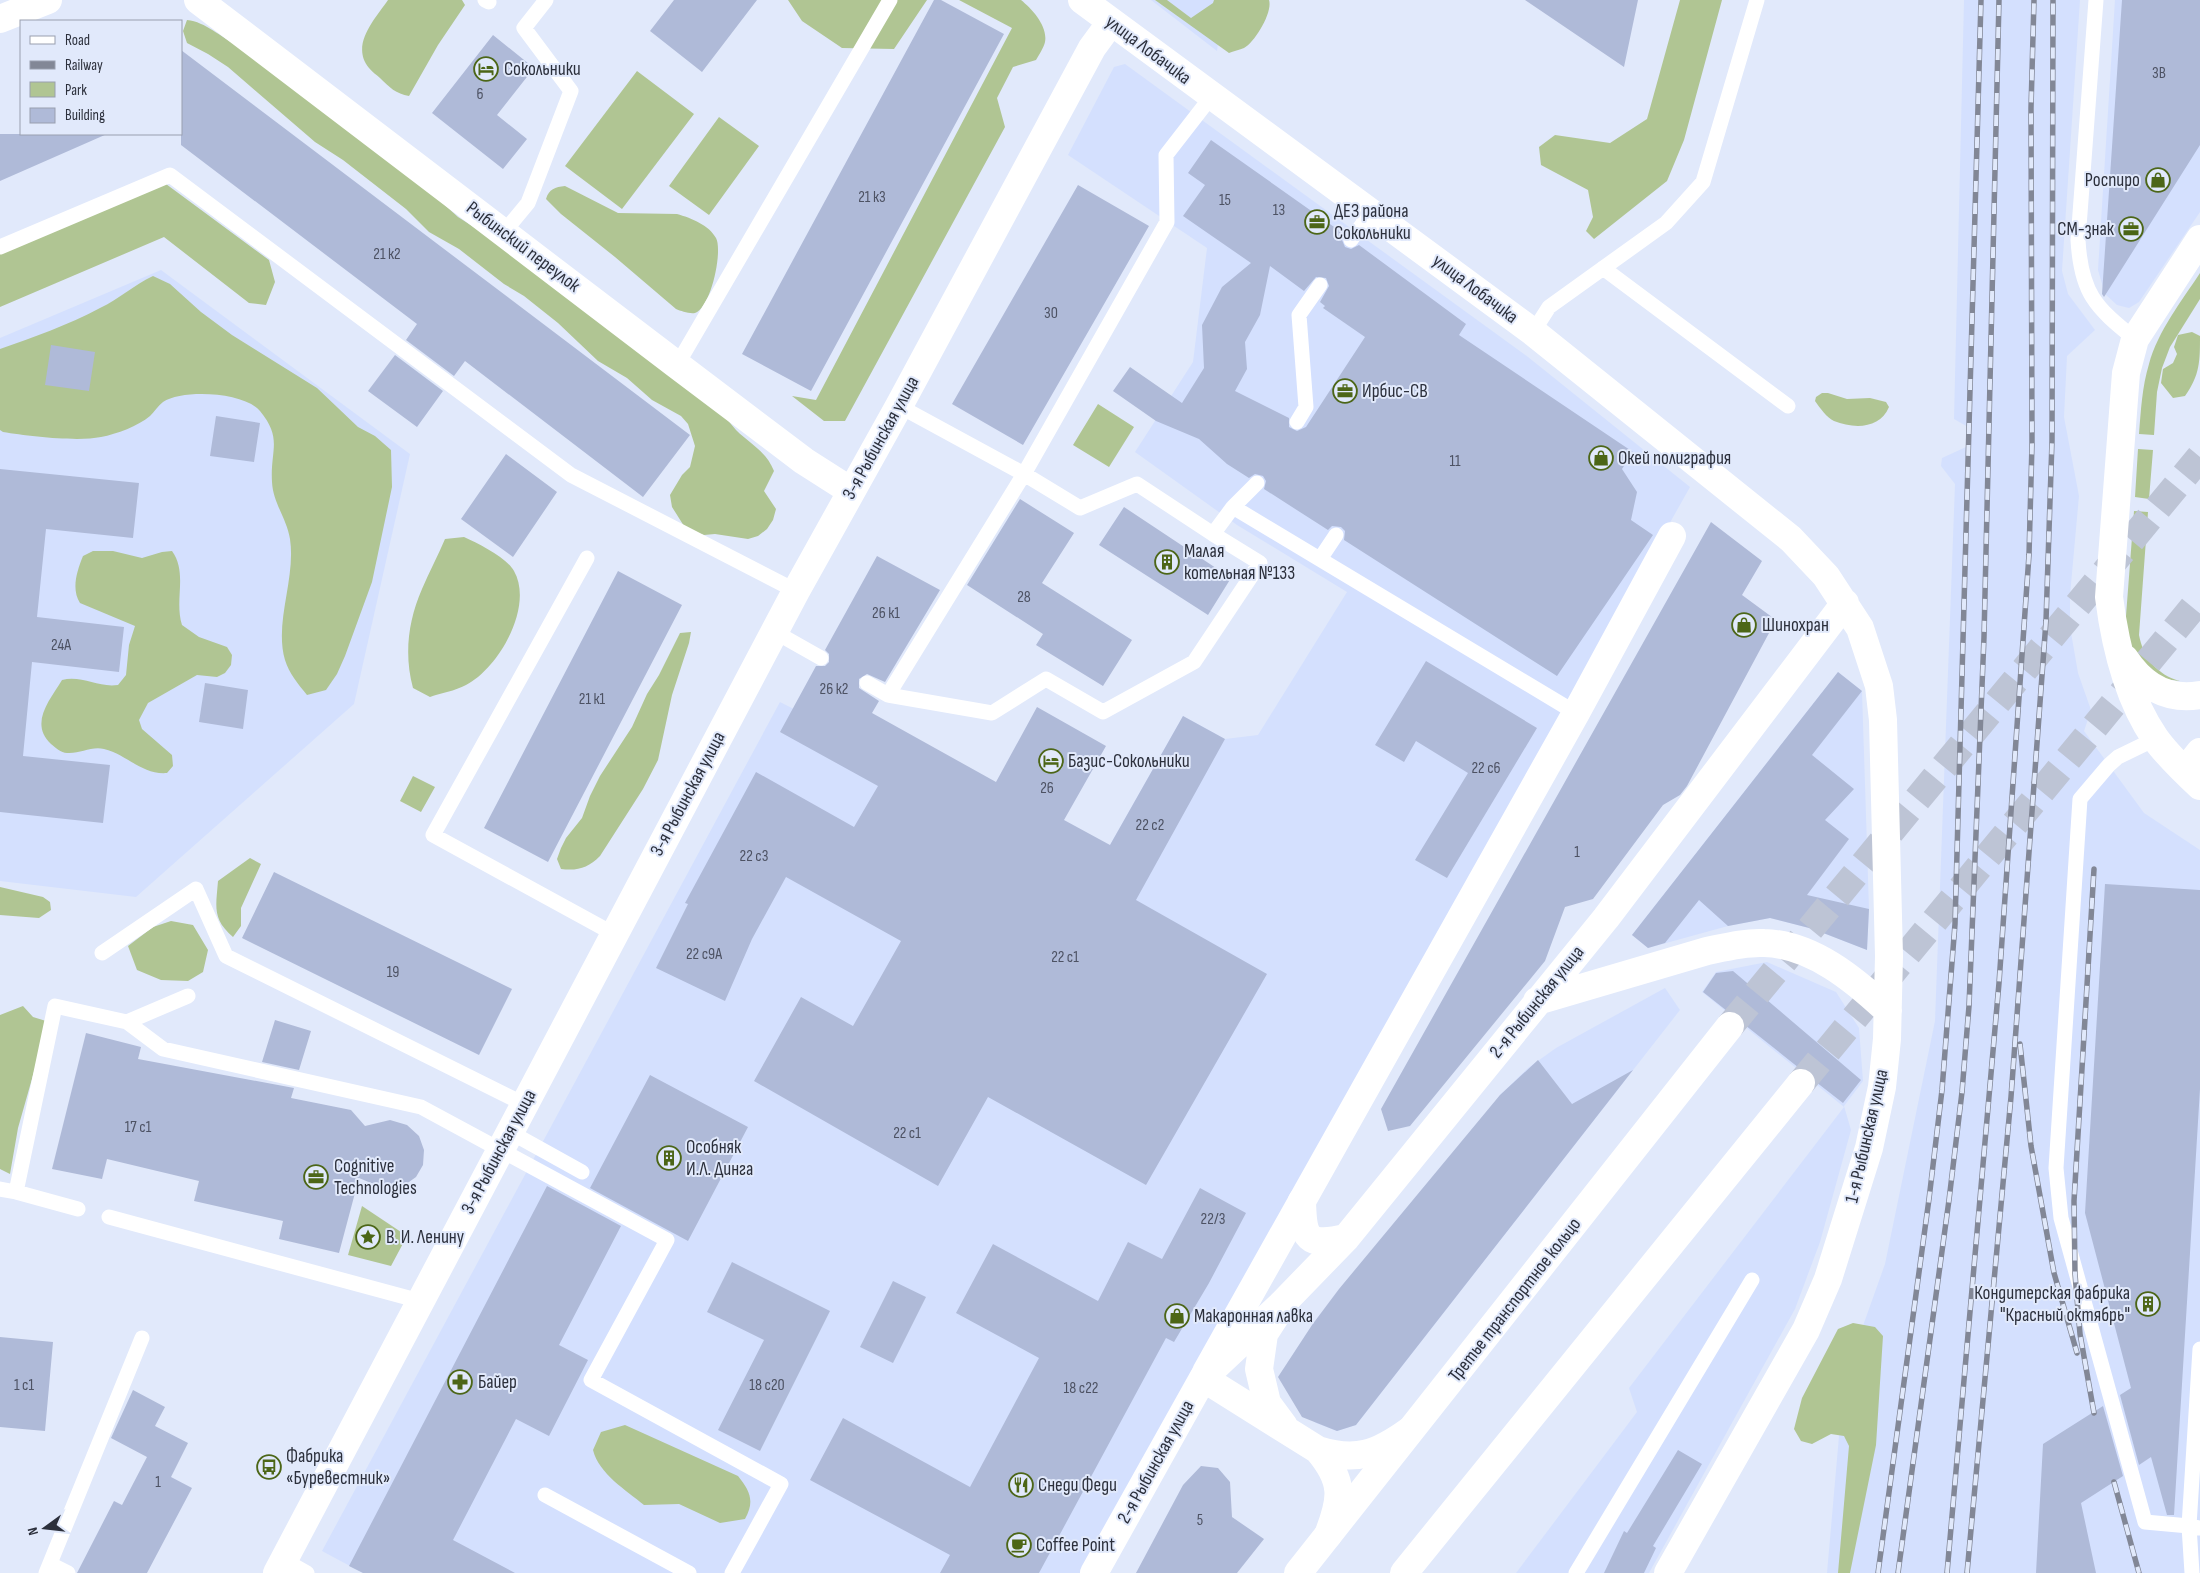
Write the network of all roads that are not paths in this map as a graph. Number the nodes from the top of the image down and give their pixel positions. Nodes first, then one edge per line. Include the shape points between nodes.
1 (48, 0) edge
2 (198, 0) edge
3 (546, 0) edge
4 (890, 0) edge
5 (1082, 0) edge
6 (1757, 0) edge
7 (2096, 0) edge
8 (0, 19) edge
9 (1111, 22) junction
10 (1211, 97) junction
11 (1372, 212) junction
12 (504, 232) junction
13 (2200, 239) edge
14 (1351, 240) dead end
15 (0, 247) edge
16 (1603, 268) junction
17 (1320, 285) dead end
18 (1533, 332) junction
19 (2135, 339) junction
20 (677, 365) junction
21 (900, 406) junction
22 (1788, 406) dead end
23 (1297, 422) dead end
24 (1024, 474) junction
25 (1257, 483) dead end
26 (850, 491) junction
27 (1233, 507) junction
28 (1213, 534) junction
29 (1336, 535) dead end
30 (1672, 536) dead end
31 (587, 558) dead end
32 (1320, 558) junction
33 (796, 591) junction
34 (1845, 603) junction
35 (775, 632) junction
36 (2118, 649) junction
37 (821, 658) dead end
38 (867, 683) dead end
39 (888, 694) junction
40 (2200, 695) edge
41 (1576, 714) junction
42 (2155, 739) junction
43 (2195, 770) edge
44 (614, 934) junction
45 (102, 953) dead end
46 (188, 996) dead end
47 (1537, 1002) junction
48 (1888, 1011) junction
49 (127, 1022) junction
50 (1730, 1026) tunnel mouth
51 (1801, 1083) tunnel mouth
52 (524, 1104) junction
53 (505, 1141) junction
54 (582, 1172) dead end
55 (0, 1188) edge
56 (16, 1192) junction
57 (1302, 1201) junction
58 (78, 1209) dead end
59 (109, 1217) dead end
60 (1346, 1238) junction
61 (1752, 1280) dead end
62 (420, 1301) junction
63 (1282, 1304) junction
64 (142, 1338) dead end
65 (2200, 1349) edge
66 (1203, 1378) junction
67 (1415, 1426) junction
68 (1288, 1431) junction
69 (1318, 1450) junction
70 (545, 1494) dead end
71 (2195, 1527) edge
72 (1327, 1536) junction
73 (280, 1566) edge
74 (48, 1568) edge
75 (68, 1573) edge
76 (308, 1573) edge
77 (689, 1573) edge
78 (732, 1573) edge
79 (1094, 1573) edge
80 (1298, 1573) edge
81 (1404, 1573) edge
82 (1576, 1573) edge
83 (1668, 1573) edge
84 (2192, 1573) edge

1 - 8 street
2 - 12 street, Рыбинский переулок
3 - 12 lane via 524,28 571,91 528,203
4 - 20 lane
5 - 9 street, улица Лобачика
6 - 16 lane via 1703,182 1666,223
7 - 19 lane via 2079,259 2082,278 2101,310
9 - 10 street, улица Лобачика
9 - 21 street, 3-я Рыбинская улица via 1092,48
10 - 11 street, улица Лобачика
10 - 24 lane via 1166,155 1167,222
11 - 14 lane
11 - 18 street, улица Лобачика
12 - 20 street, Рыбинский переулок
13 - 19 street
15 - 33 lane via 170,175 571,476
16 - 18 lane via 1549,307
16 - 22 lane
17 - 23 lane via 1300,315 1306,407
18 - 34 street, улица Лобачика via 1791,540 1826,576
19 - 36 street via 2126,373 2109,597
20 - 26 street, Рыбинский переулок
21 - 24 lane
21 - 26 street, 3-я Рыбинская улица
24 - 28 lane via 1080,508 1137,484
24 - 39 lane
25 - 27 lane
26 - 33 street, 3-я Рыбинская улица
27 - 28 lane
27 - 32 lane
28 - 39 lane via 1260,563 1194,662 1102,712 1046,679 992,713
29 - 32 lane
30 - 41 street, 2-я Рыбинская улица
31 - 44 lane via 434,835
32 - 41 lane
33 - 35 street, 3-я Рыбинская улица
34 - 47 street, 2-я Рыбинская улица via 1606,918
34 - 48 street, 1-я Рыбинская улица via 1860,628 1870,658 1879,686 1883,720 1890,956
35 - 37 lane
35 - 44 street, 3-я Рыбинская улица
36 - 40 street via 2135,674 2153,688 2168,694
36 - 42 street via 2133,698
38 - 39 lane
41 - 57 street, 2-я Рыбинская улица
42 - 43 street
42 - 71 lane via 2113,761 2080,799 2056,1168 2061,1218 2144,1522
44 - 52 street, 3-я Рыбинская улица
45 - 52 lane via 196,889 226,956
46 - 49 lane
47 - 48 street via 1707,951 1733,945 1767,943 1816,957 1858,984
47 - 60 street, 2-я Рыбинская улица
48 - 83 street, 1-я Рыбинская улица via 1882,1087 1868,1148 1828,1279 1806,1330
49 - 53 lane via 163,1049 421,1107
49 - 56 lane via 55,1006
50 - 67 street, Третье транспортное кольцо
51 - 81 street
52 - 53 street, 3-я Рыбинская улица
53 - 54 lane
53 - 62 street, 3-я Рыбинская улица
53 - 78 lane via 667,1240 591,1380 781,1484
55 - 56 lane
56 - 58 lane
57 - 60 street via 1302,1220 1309,1237 1316,1242
57 - 66 street, 2-я Рыбинская улица
59 - 62 lane
60 - 63 street, 2-я Рыбинская улица
61 - 82 lane
62 - 73 street, 3-я Рыбинская улица
63 - 66 street, 2-я Рыбинская улица
63 - 68 street via 1264,1334 1259,1369 1268,1403
64 - 74 lane
65 - 71 lane
66 - 68 street
66 - 79 street, 2-я Рыбинская улица
67 - 69 street via 1386,1447 1371,1453 1334,1455
67 - 72 street, Третье транспортное кольцо
68 - 69 street
69 - 72 street via 1329,1463 1339,1494 1338,1509
70 - 77 lane
71 - 84 lane
72 - 80 street, Третье транспортное кольцо
73 - 76 lane
74 - 75 lane

